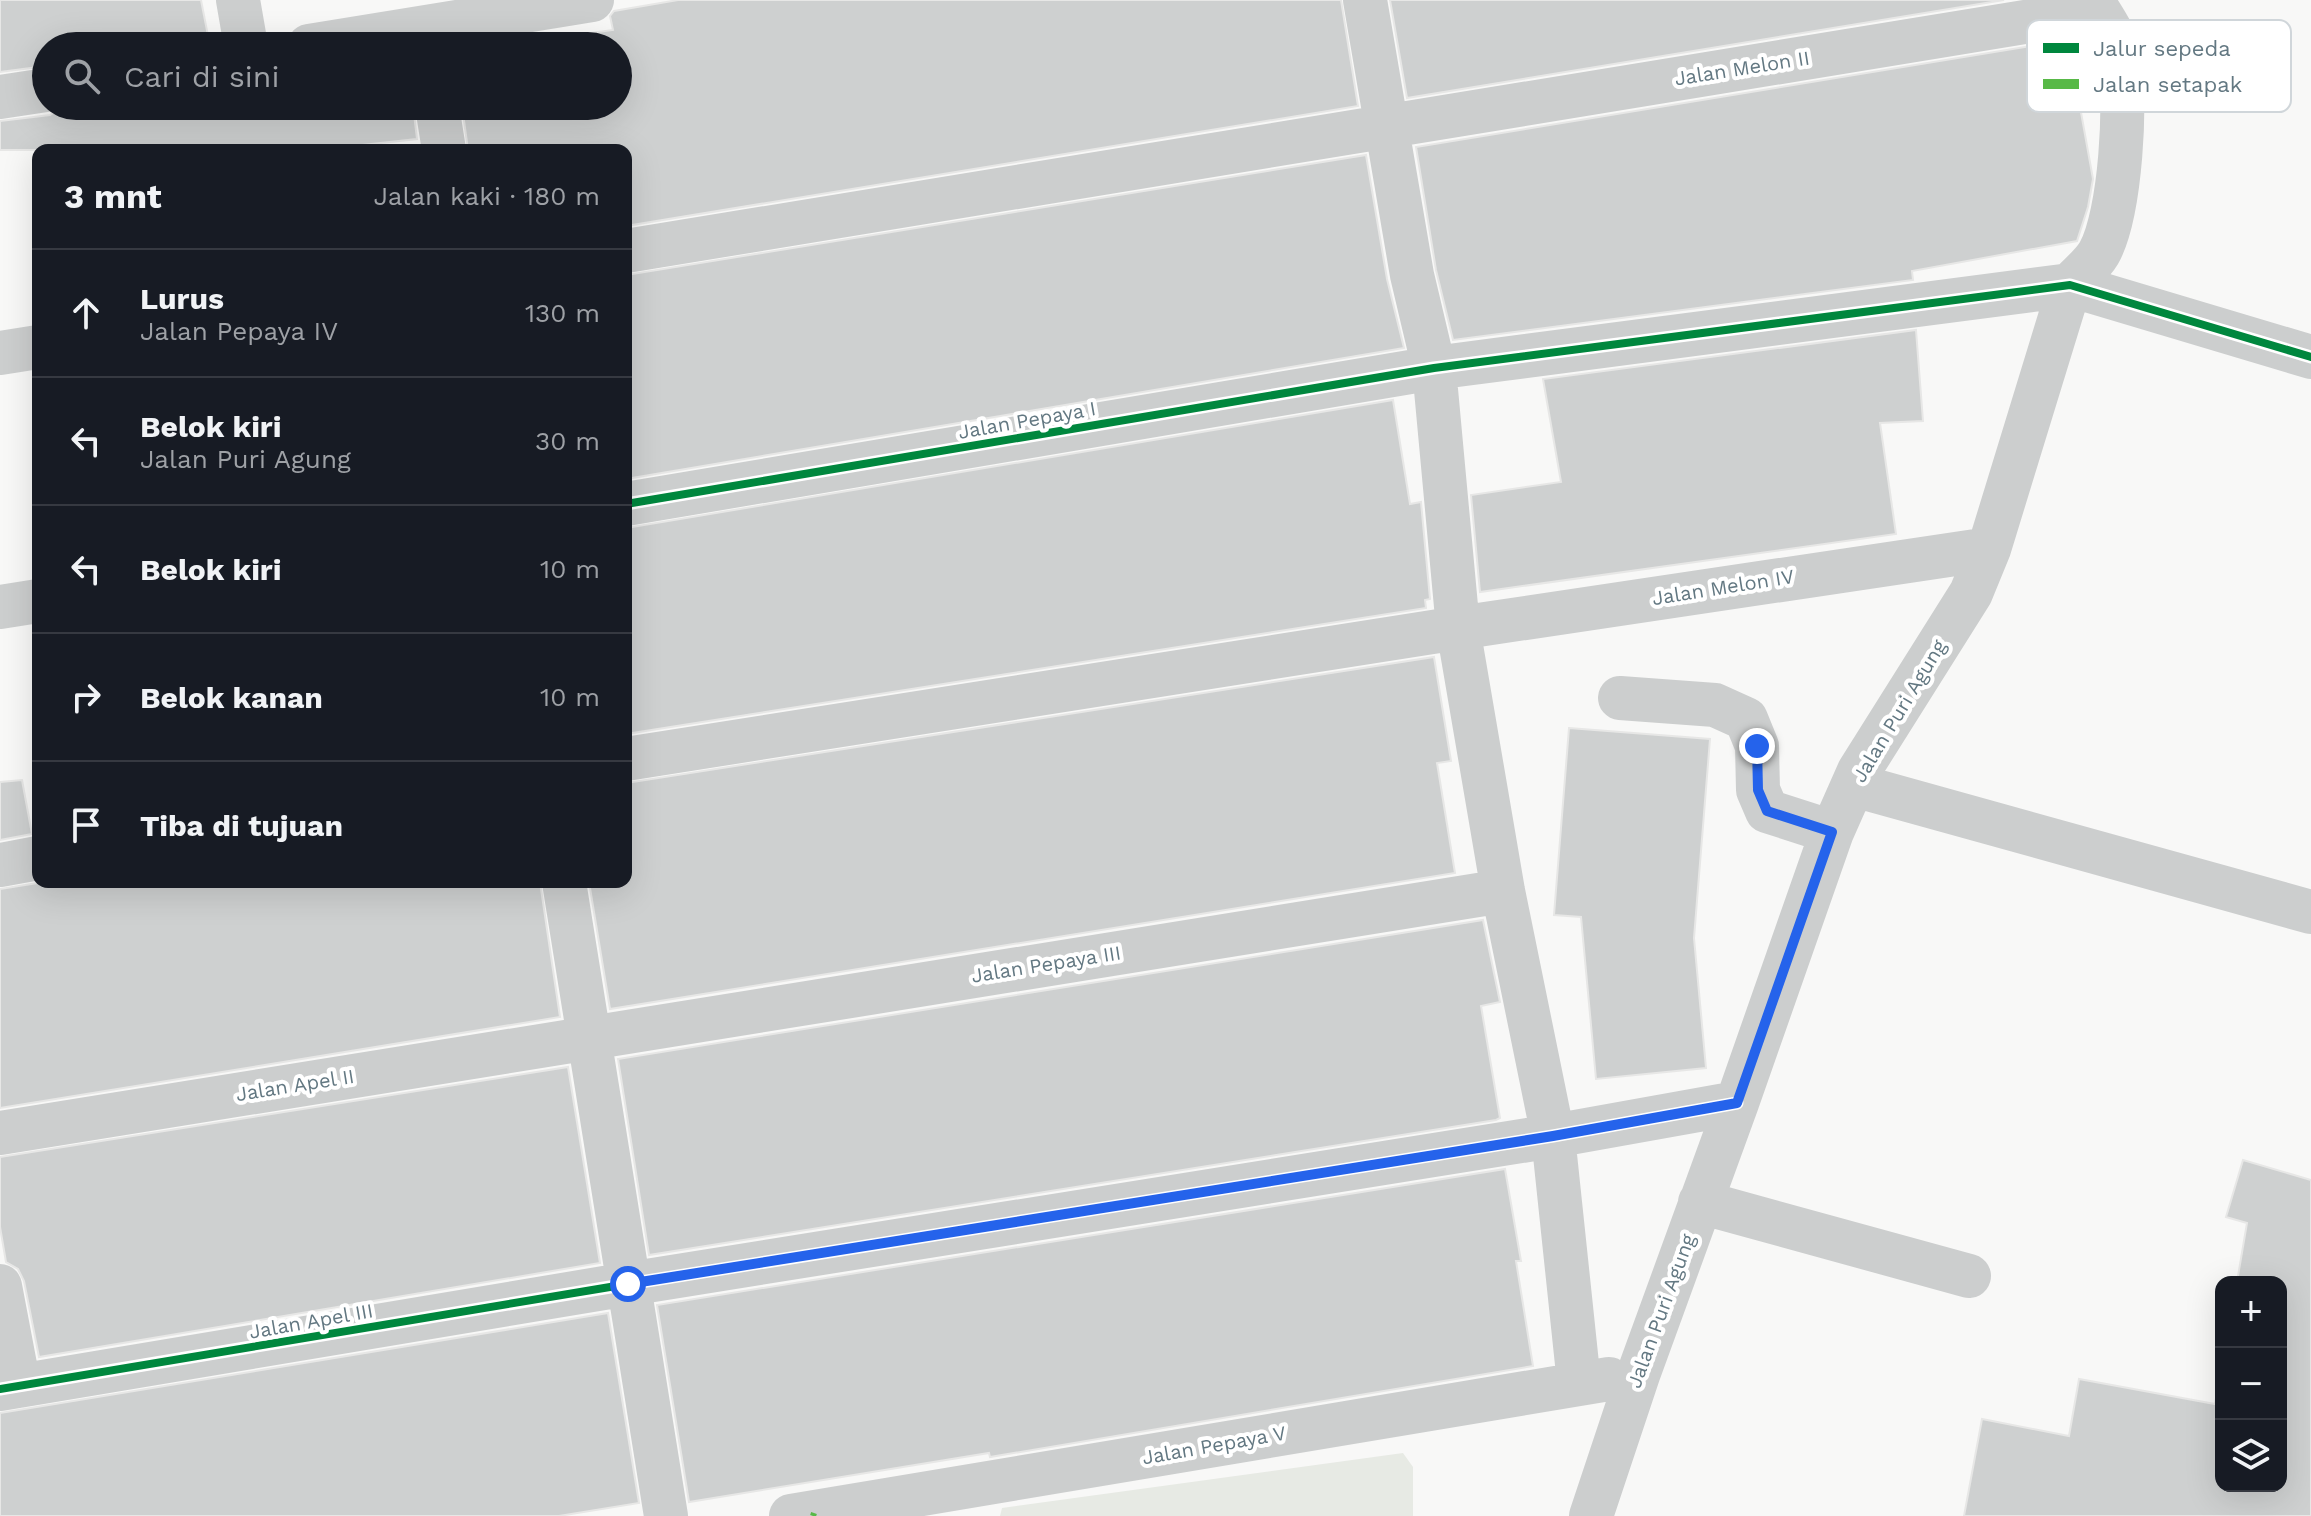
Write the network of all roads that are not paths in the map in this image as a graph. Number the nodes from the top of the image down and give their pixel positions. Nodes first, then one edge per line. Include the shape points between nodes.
1 (238, 0) edge
2 (592, 0) edge
3 (1365, 0) edge
4 (2095, 5) edge
5 (244, 32) edge
6 (444, 32) edge
7 (32, 92) edge
8 (0, 97) edge
9 (2123, 112) edge
10 (439, 120) edge
11 (1387, 125) junction
12 (443, 144) edge
13 (632, 250) edge
14 (2070, 285) junction
15 (32, 348) edge
16 (0, 353) edge
17 (2311, 357) edge
18 (1434, 368) junction
19 (632, 503) edge
20 (1989, 549) junction
21 (32, 602) edge
22 (0, 607) edge
23 (1458, 628) junction
24 (1620, 698) dead end
25 (632, 758) edge
26 (1854, 785) junction
27 (1832, 832) junction
28 (32, 859) edge
29 (0, 865) edge
30 (565, 888) edge
31 (1503, 891) junction
32 (2311, 912) edge
33 (589, 1037) junction
34 (1737, 1103) junction
35 (0, 1133) edge
36 (1553, 1136) junction
37 (1700, 1202) junction
38 (1969, 1276) dead end
39 (628, 1284) junction
40 (0, 1286) edge
41 (1638, 1375) junction
42 (1579, 1383) junction
43 (9, 1387) edge
44 (806, 1515) edge
45 (666, 1516) edge
46 (1591, 1516) edge

1 - 5 street
2 - 6 street
3 - 11 street
4 - 11 street, Jalan Melon II
7 - 8 street
9 - 14 street, Jalan Puri Agung via 2112,223 2098,255
10 - 12 street
11 - 13 street, Jalan Melon II
11 - 18 street
14 - 17 street
14 - 18 street, Jalan Pepaya I
14 - 20 street, Jalan Puri Agung
15 - 16 street
18 - 19 street, Jalan Pepaya I
18 - 23 street
20 - 23 street, Jalan Melon IV
20 - 26 street, Jalan Puri Agung via 1971,593
21 - 22 street
23 - 25 street, Jalan Melon IV
23 - 31 street
24 - 27 street via 1715,705 1746,719 1757,746 1758,790 1767,811
26 - 27 street, Jalan Puri Agung
26 - 32 street
27 - 34 street, Jalan Puri Agung
28 - 29 street
30 - 33 street
31 - 33 street, Jalan Pepaya III
31 - 36 street
33 - 35 street, Jalan Apel II
33 - 39 street
34 - 36 street, Jalan Apel III
34 - 37 street, Jalan Puri Agung
36 - 39 street, Jalan Apel III
36 - 42 street
37 - 38 street
37 - 41 street, Jalan Puri Agung
39 - 43 street, Jalan Apel III
39 - 45 street
40 - 43 street
41 - 42 street, Jalan Pepaya V
41 - 46 street, Jalan Puri Agung
42 - 44 street, Jalan Pepaya V

